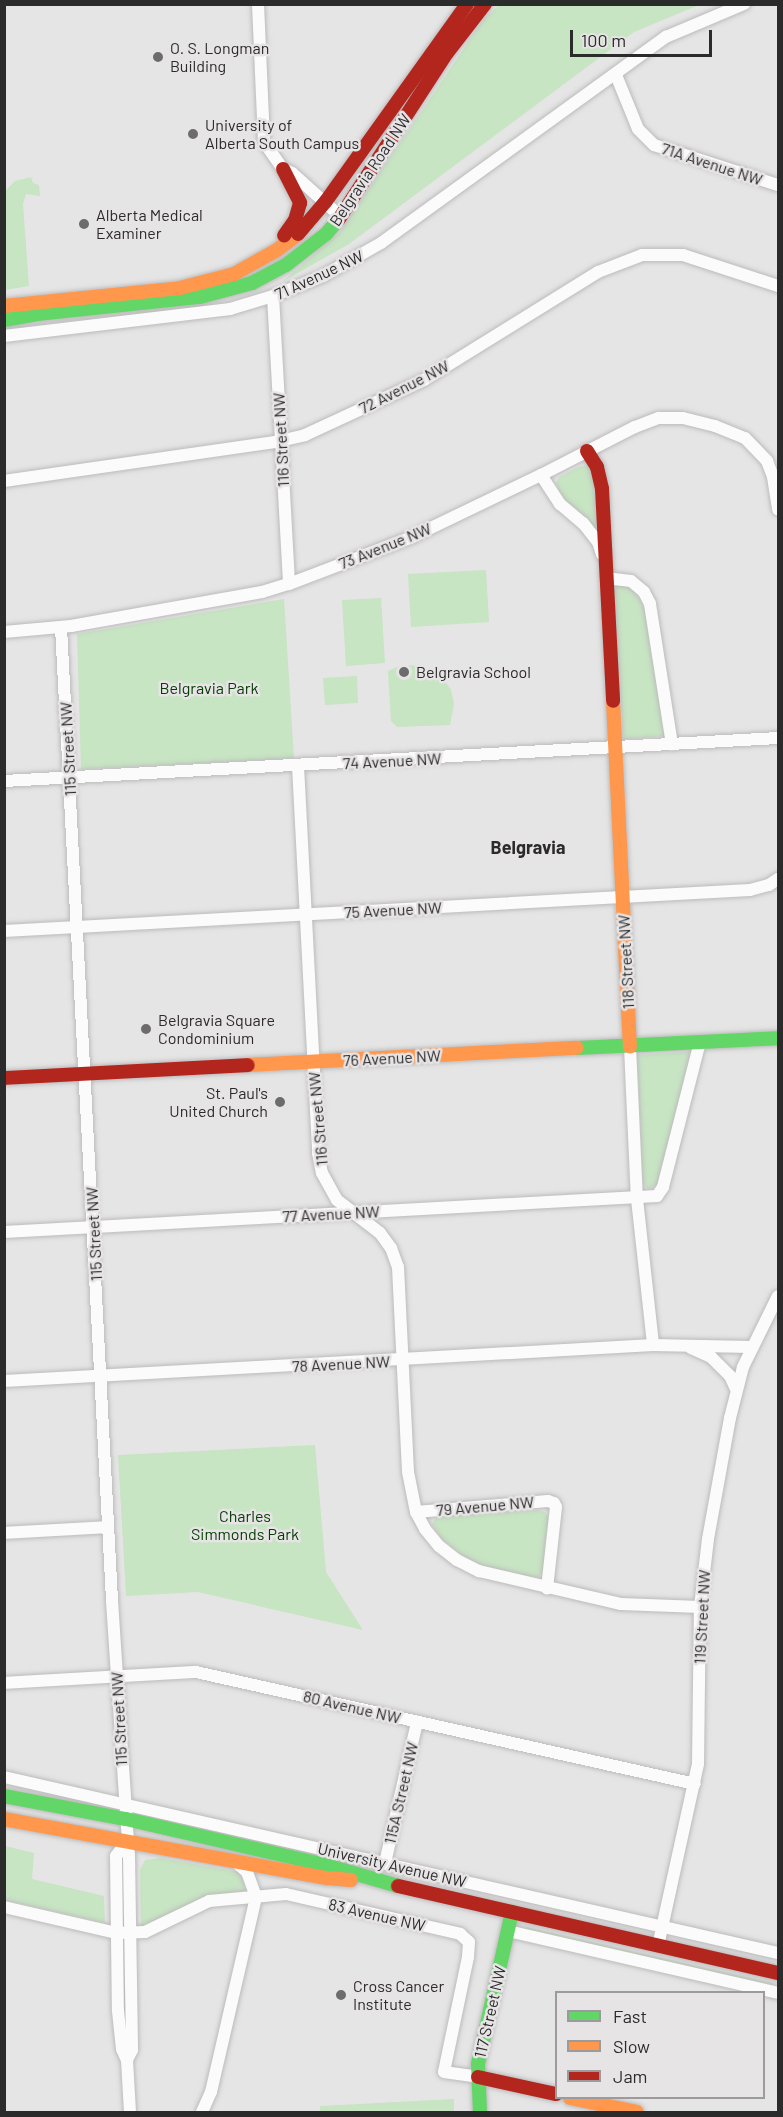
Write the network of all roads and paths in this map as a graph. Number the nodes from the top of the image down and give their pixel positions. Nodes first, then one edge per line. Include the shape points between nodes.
1 (258, 4) edge
2 (467, 4) edge
3 (485, 4) edge
4 (744, 4) edge
5 (616, 75) junction
6 (283, 169) junction
7 (778, 185) edge
8 (326, 201) junction
9 (341, 217) junction
10 (277, 250) junction
11 (778, 286) edge
12 (273, 296) junction
13 (4, 306) edge
14 (4, 320) edge
15 (4, 336) edge
16 (280, 441) junction
17 (587, 451) junction
18 (541, 476) junction
19 (4, 481) edge
20 (778, 510) edge
21 (606, 562) junction
22 (606, 578) junction
23 (289, 584) junction
24 (61, 627) junction
25 (4, 632) edge
26 (778, 738) edge
27 (672, 744) junction
28 (615, 748) junction
29 (298, 766) junction
30 (70, 778) junction
31 (4, 781) edge
32 (778, 879) edge
33 (623, 897) junction
34 (306, 915) junction
35 (76, 927) junction
36 (4, 931) edge
37 (778, 1038) edge
38 (700, 1042) junction
39 (630, 1047) junction
40 (312, 1062) junction
41 (84, 1074) junction
42 (4, 1078) edge
43 (638, 1199) junction
44 (351, 1212) junction
45 (94, 1227) junction
46 (4, 1232) edge
47 (778, 1296) edge
48 (653, 1345) junction
49 (678, 1345) junction
50 (751, 1347) junction
51 (403, 1360) junction
52 (101, 1376) junction
53 (4, 1381) edge
54 (736, 1389) junction
55 (416, 1512) junction
56 (108, 1527) junction
57 (4, 1533) edge
58 (547, 1589) junction
59 (700, 1607) junction
60 (117, 1676) junction
61 (4, 1683) edge
62 (417, 1722) junction
63 (4, 1777) edge
64 (695, 1784) junction
65 (4, 1796) edge
66 (124, 1805) junction
67 (126, 1819) junction
68 (10, 1820) edge
69 (127, 1841) junction
70 (231, 1843) junction
71 (232, 1860) junction
72 (385, 1863) junction
73 (379, 1882) junction
74 (256, 1897) junction
75 (4, 1907) edge
76 (512, 1912) junction
77 (662, 1927) junction
78 (507, 1931) junction
79 (131, 1932) junction
80 (117, 1933) junction
81 (658, 1946) junction
82 (778, 1953) edge
83 (778, 1973) edge
84 (778, 1991) edge
85 (127, 2060) junction
86 (478, 2077) junction
87 (555, 2094) edge
88 (579, 2099) edge
89 (130, 2112) edge
90 (202, 2112) edge
91 (480, 2112) edge
92 (637, 2112) edge

1 - 6 street via 264,142
2 - 8 main road, Belgravia Road NW
3 - 9 main road, Belgravia Road NW via 447,53
4 - 5 street, 71 Avenue NW via 666,37
5 - 7 street, 71A Avenue NW via 638,129 654,145
5 - 12 street, 71 Avenue NW via 367,253
6 - 8 street
6 - 10 main road via 300,203
8 - 9 street
8 - 10 main road, Belgravia Road NW via 293,239
9 - 14 main road, Belgravia Road NW via 286,265 225,292
10 - 13 main road, Belgravia Road NW via 234,274 180,288
11 - 16 street, 72 Avenue NW via 683,255 627,259 598,272 424,380 305,435
12 - 15 street, 71 Avenue NW via 212,312
12 - 16 street, 116 Street NW
16 - 19 street, 72 Avenue NW
16 - 23 street, 116 Street NW
17 - 18 street, 73 Avenue NW
17 - 20 street, 73 Avenue NW via 650,420 670,417 715,426 745,438 767,461
17 - 21 main road, 118 Street NW via 597,467 602,489
18 - 21 street, 118 Street NW via 560,504 598,542
18 - 23 street, 73 Avenue NW via 412,537
21 - 22 main road, 118 Street NW
22 - 27 street via 631,581 644,592 650,604
22 - 28 main road, 118 Street NW
23 - 24 street, 73 Avenue NW
24 - 25 street, 73 Avenue NW
24 - 30 street, 115 Street NW
26 - 27 street, 74 Avenue NW
27 - 28 street, 74 Avenue NW
28 - 29 street, 74 Avenue NW
28 - 33 main road, 118 Street NW
29 - 30 street, 74 Avenue NW
29 - 34 street, 116 Street NW
30 - 31 street, 74 Avenue NW
30 - 35 street, 115 Street NW
32 - 33 street, 75 Avenue NW via 750,890
33 - 34 street, 75 Avenue NW
33 - 39 main road, 118 Street NW
34 - 35 street, 75 Avenue NW
34 - 40 street, 116 Street NW
35 - 36 street, 75 Avenue NW
35 - 41 street, 115 Street NW
37 - 38 main road, 76 Avenue NW
38 - 39 main road, 76 Avenue NW
38 - 43 street, 77 Avenue NW via 663,1187 657,1196
39 - 40 main road, 76 Avenue NW
39 - 43 street, 118 Street NW
40 - 41 main road, 76 Avenue NW
40 - 44 street, 116 Street NW via 319,1163 331,1191
41 - 42 main road, 76 Avenue NW
41 - 45 street, 115 Street NW
43 - 44 street, 77 Avenue NW
43 - 48 street, 118 Street NW
44 - 45 street, 77 Avenue NW
44 - 51 street, 116 Street NW via 380,1233 395,1257
45 - 46 street, 77 Avenue NW
45 - 52 street, 115 Street NW
47 - 50 street, 119 Street NW
48 - 49 street, 78 Avenue NW
48 - 51 street, 78 Avenue NW
49 - 50 street, 78 Avenue NW
49 - 54 street, 78 Avenue NW via 711,1358 730,1376
50 - 54 street, 119 Street NW
51 - 52 street, 78 Avenue NW
51 - 55 street, 116 Street NW via 408,1472
52 - 53 street, 78 Avenue NW
52 - 56 street, 115 Street NW
54 - 59 street, 119 Street NW via 708,1539
55 - 58 street, 79 Avenue NW via 432,1538 457,1560 479,1571
55 - 58 street, 79 Avenue NW via 554,1503
56 - 57 street
56 - 60 street, 115 Street NW
58 - 59 street, 79 Avenue NW via 631,1605
59 - 64 street, 119 Street NW
60 - 61 street, 80 Avenue NW
60 - 62 street, 80 Avenue NW via 196,1672
60 - 66 street, 115 Street NW
62 - 64 street, 80 Avenue NW
62 - 72 street, 115A Street NW
63 - 66 street, University Avenue NW
64 - 77 street, 119 Street NW
65 - 67 main road, University Avenue NW
66 - 67 street, 115 Street NW
66 - 72 street, University Avenue NW
67 - 68 main road via 108,1825 37,1816
67 - 69 street, 115 Street NW
67 - 70 main road, University Avenue NW
68 - 69 main road, University Avenue NW
69 - 70 main road via 142,1834 201,1844
69 - 71 main road, University Avenue NW
69 - 79 street, 115 Street NW
69 - 80 street, 115 Street NW via 116,1856
70 - 73 main road, University Avenue NW
71 - 73 main road, University Avenue NW via 327,1878
71 - 74 street via 247,1872
72 - 77 street, University Avenue NW
73 - 76 main road, University Avenue NW
74 - 79 street via 209,1901 145,1932
74 - 86 street, 83 Avenue NW via 286,1894 466,1937 468,1957 444,2072
74 - 90 street via 211,2092
75 - 80 street
76 - 78 main road, 117 Street NW
76 - 81 main road, University Avenue NW
77 - 81 street, 119 Street NW
77 - 82 street, University Avenue NW
78 - 84 street
78 - 86 main road, 117 Street NW
79 - 80 street
79 - 85 street, 115 Street NW via 132,2050
80 - 85 street, 115 Street NW via 118,2011
81 - 83 main road, University Avenue NW
85 - 89 street, 115 Street NW
86 - 87 main road, 83 Avenue NW
86 - 91 main road, 117 Street NW
88 - 92 main road

